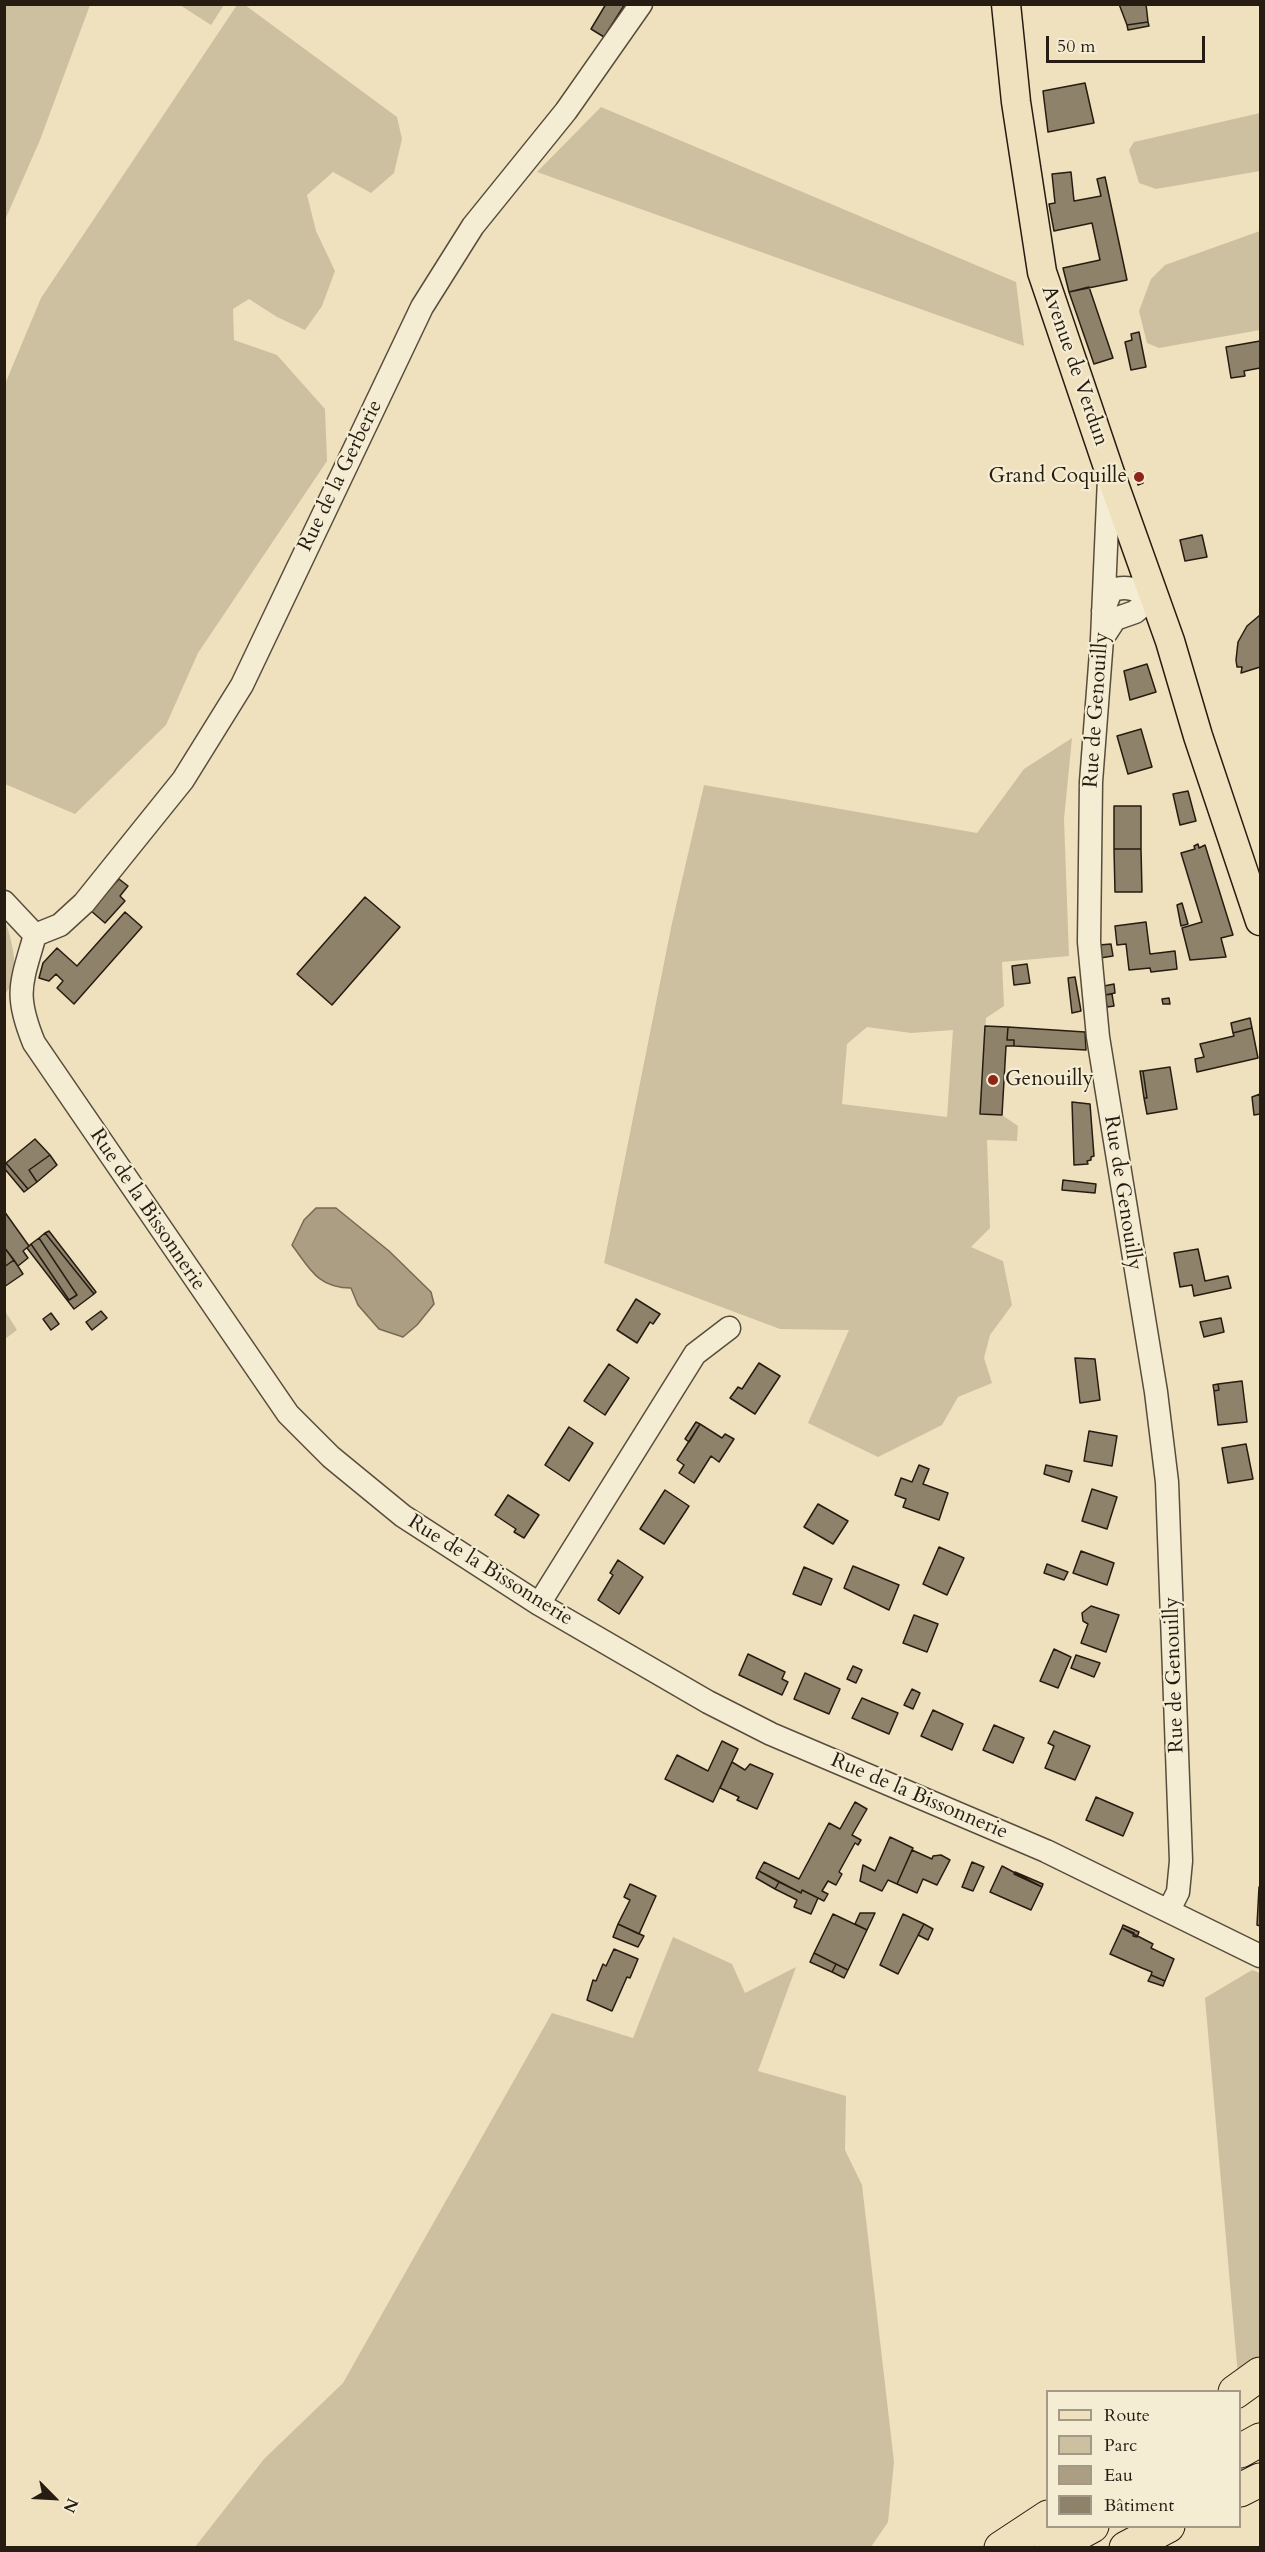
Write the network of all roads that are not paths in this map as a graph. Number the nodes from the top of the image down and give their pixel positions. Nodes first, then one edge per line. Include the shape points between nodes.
1 (641, 4) edge
2 (1006, 4) edge
3 (1110, 473) junction
4 (1155, 595) junction
5 (1103, 613) junction
6 (1102, 639) junction
7 (4, 902) edge
8 (1260, 921) edge
9 (35, 935) junction
10 (12, 1007) edge
11 (729, 1328) dead end
12 (539, 1604) junction
13 (1169, 1910) junction
14 (1260, 1956) edge
15 (1260, 2374) edge
16 (1236, 2390) edge
17 (1260, 2440) edge
18 (1241, 2450) edge
19 (1260, 2480) edge
20 (1241, 2489) edge
21 (1046, 2518) edge
22 (1088, 2528) edge
23 (1164, 2528) edge
24 (1001, 2547) edge
25 (1051, 2547) edge
26 (1126, 2547) edge

1 - 9 street, Rue de la Gerberie via 566,111 473,226 422,307 242,685 183,780 84,903 60,925
2 - 3 main road, Avenue de Verdun via 1016,102 1042,272
3 - 4 main road, Avenue de Verdun
3 - 5 street, Rue de Genouilly
4 - 5 street via 1118,588 1111,591
4 - 6 street via 1135,612 1115,619
4 - 8 main road, Avenue de Verdun
5 - 6 street, Rue de Genouilly
6 - 13 street, Rue de Genouilly via 1091,782 1089,942 1098,1037 1167,1482 1181,1861 1178,1892
7 - 9 street
9 - 10 street, Rue de la Bissonnerie
10 - 12 street, Rue de la Bissonnerie via 24,1017 34,1043 288,1414 331,1457 403,1516
11 - 12 street via 695,1354
12 - 13 street, Rue de la Bissonnerie via 771,1734 1046,1851
13 - 14 street, Rue de la Bissonnerie
15 - 16 highway
17 - 18 highway
19 - 20 highway
21 - 24 highway
22 - 25 highway
23 - 26 highway

